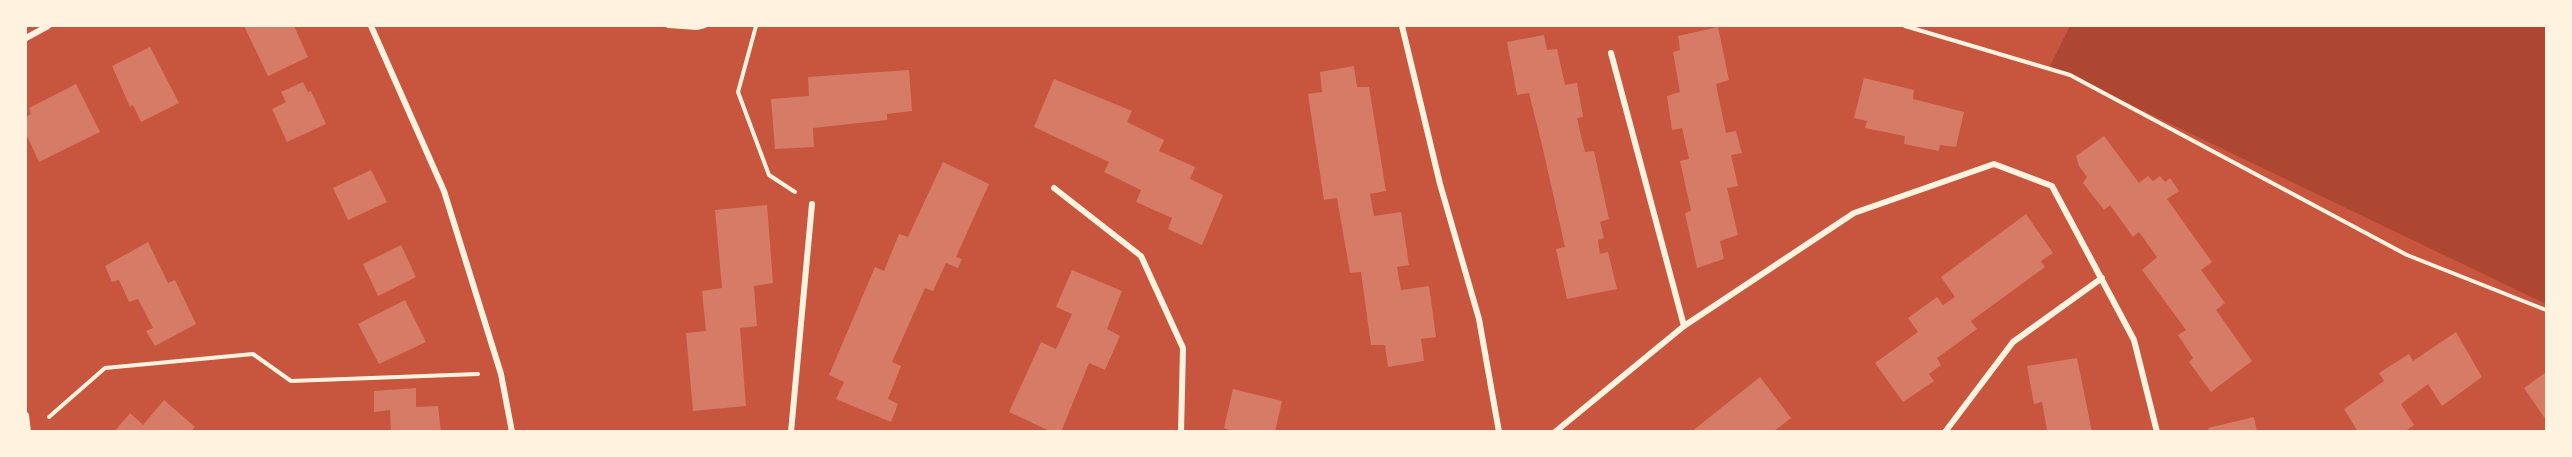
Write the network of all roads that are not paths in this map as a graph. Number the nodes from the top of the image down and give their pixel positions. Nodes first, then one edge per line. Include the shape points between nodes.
1 (48, 26) edge
2 (371, 26) edge
3 (1402, 26) edge
4 (26, 38) edge
5 (1611, 53) dead end
6 (1054, 188) dead end
7 (812, 204) road end
8 (2102, 278) junction
9 (1684, 326) junction
10 (26, 415) edge
11 (28, 432) edge
12 (512, 432) edge
13 (791, 432) edge
14 (1181, 432) edge
15 (1498, 432) edge
16 (1555, 432) edge
17 (1945, 432) edge
18 (2157, 432) edge

1 - 4 street
2 - 12 street via 444,190 501,374
3 - 15 street via 1440,184 1479,319
5 - 9 street
6 - 14 street via 1141,256 1183,348
7 - 13 street
8 - 9 street via 2052,186 1994,164 1854,213
8 - 17 street via 2013,342
8 - 18 street via 2134,340
9 - 16 street
10 - 11 street

